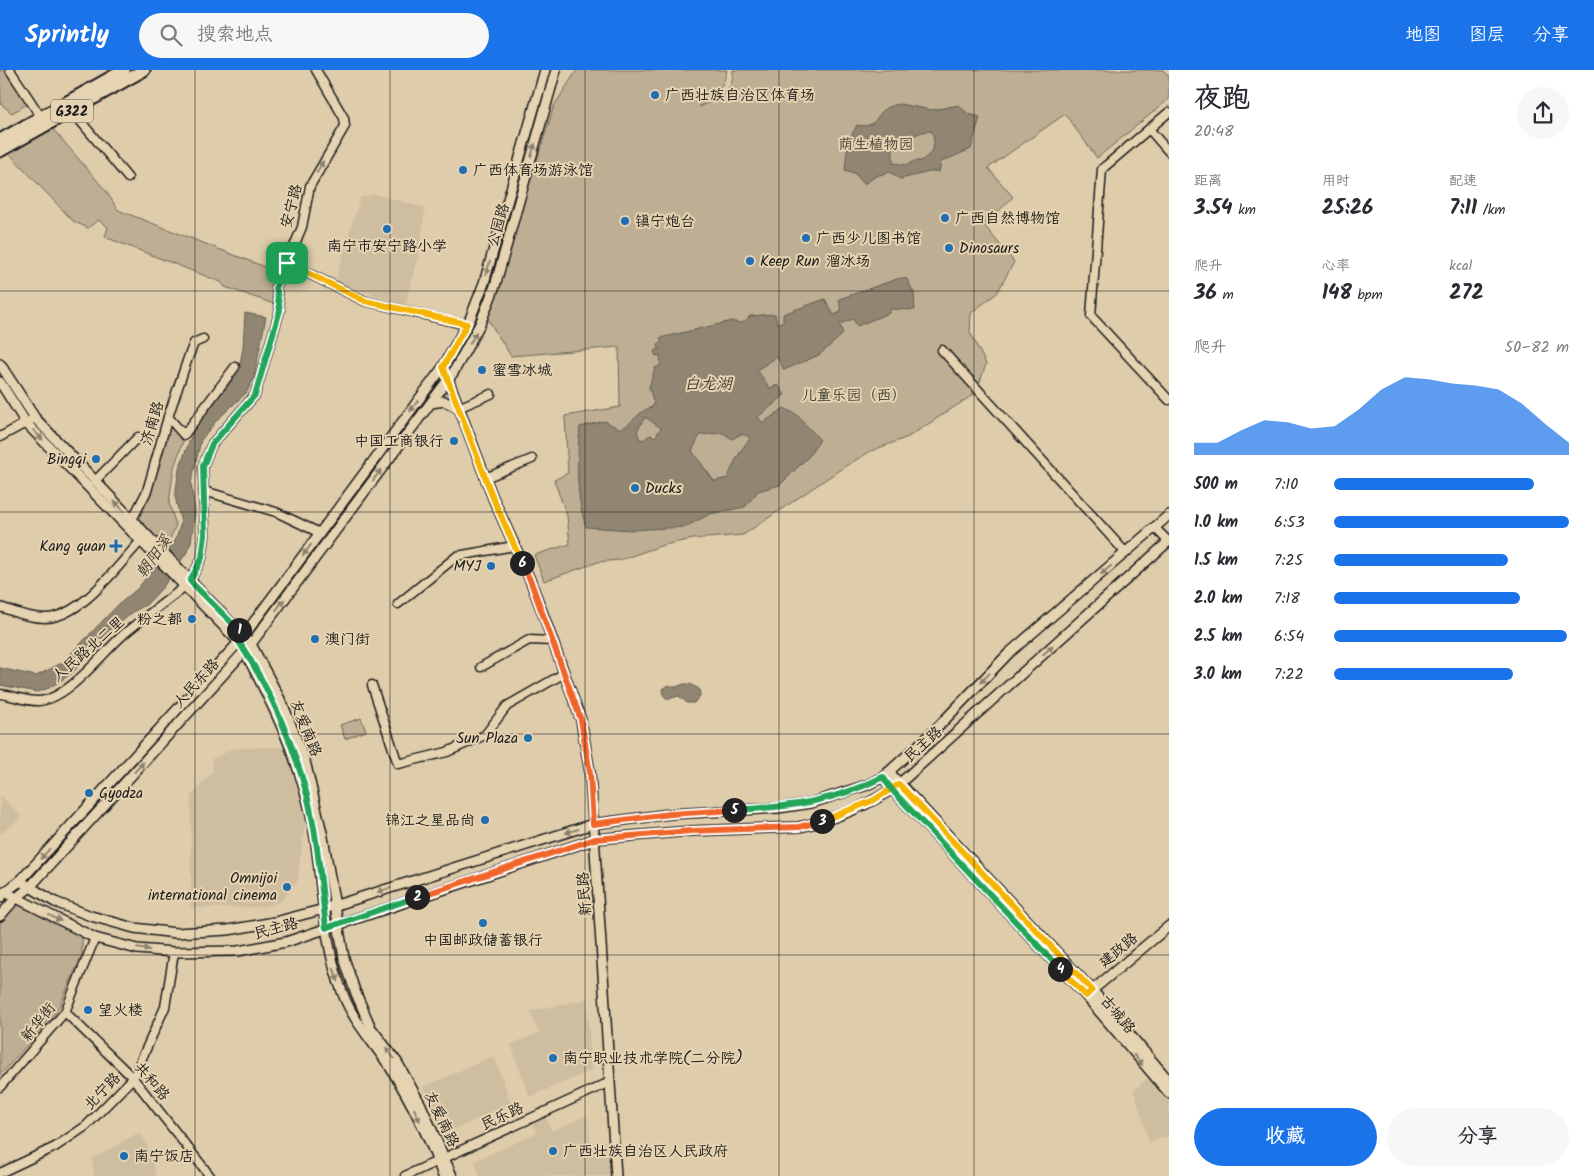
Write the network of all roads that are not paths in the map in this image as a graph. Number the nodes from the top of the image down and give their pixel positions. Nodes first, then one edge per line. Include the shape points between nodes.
1 (10, 70) edge
2 (110, 70) edge
3 (124, 70) edge
4 (136, 70) edge
5 (144, 70) edge
6 (316, 70) edge
7 (544, 70) edge
8 (556, 70) edge
9 (37, 111) junction
10 (72, 111) junction
11 (1169, 112) edge
12 (1150, 129) junction
13 (1, 142) edge
14 (1169, 152) edge
15 (128, 178) dead end
16 (287, 263) junction
17 (467, 324) junction
18 (203, 339) dead end
19 (942, 350) dead end
20 (0, 364) edge
21 (235, 367) dead end
22 (443, 367) junction
23 (448, 380) junction
24 (0, 382) edge
25 (491, 394) dead end
26 (1169, 400) edge
27 (430, 403) junction
28 (458, 408) junction
29 (168, 417) junction
30 (35, 418) junction
31 (26, 422) junction
32 (0, 437) edge
33 (138, 437) dead end
34 (532, 459) dead end
35 (485, 478) junction
36 (96, 481) junction
37 (204, 491) junction
38 (1169, 515) edge
39 (132, 520) junction
40 (1155, 528) junction
41 (320, 533) junction
42 (1169, 542) edge
43 (146, 543) junction
44 (514, 546) junction
45 (1126, 553) junction
46 (186, 583) junction
47 (398, 604) dead end
48 (0, 607) edge
49 (241, 638) junction
50 (552, 641) junction
51 (247, 647) junction
52 (481, 667) dead end
53 (563, 674) junction
54 (372, 685) dead end
55 (0, 694) edge
56 (886, 774) junction
57 (896, 787) junction
58 (593, 824) junction
59 (595, 839) junction
60 (20, 882) junction
61 (29, 888) junction
62 (2, 893) edge
63 (16, 898) junction
64 (336, 905) junction
65 (324, 909) junction
66 (0, 916) edge
67 (338, 923) junction
68 (1169, 926) edge
69 (326, 928) junction
70 (95, 938) junction
71 (174, 952) junction
72 (1089, 993) junction
73 (65, 1012) junction
74 (133, 1078) junction
75 (1169, 1081) edge
76 (610, 1082) junction
77 (0, 1087) edge
78 (1169, 1093) edge
79 (442, 1159) junction
80 (0, 1173) edge
81 (210, 1176) edge
82 (405, 1176) edge
83 (443, 1176) edge
84 (452, 1176) edge
85 (616, 1176) edge

1 - 9 street
2 - 9 highway, G322
3 - 13 highway
4 - 13 highway
5 - 10 highway, G322
16 -> 6 street, 安宁路 via 302,227 310,186 345,126 344,118
7 -> 17 main road, 公园路 via 484,283
23 -> 8 main road, 公园路 via 480,324 494,286
9 - 13 highway, G322
10 - 13 highway, G322
10 - 15 street
11 - 12 street
12 - 14 street
12 - 26 street via 1102,169 1090,316
16 - 17 street via 365,301
16 - 37 street, 安宁路 via 276,287 280,310 259,386 255,395 212,444 203,466
17 - 22 main road, 公园路
18 - 29 street, 济南路 via 194,343
19 - 45 street
20 - 30 main road, 友爱南路
21 - 29 street via 184,435
22 - 23 main road, 新民路
22 -> 41 main road, 人民东路
23 - 27 main road, 人民东路
23 - 28 main road, 新民路
24 - 31 main road, 友爱南路
25 - 28 street
27 - 28 main road via 444,401
51 -> 27 main road, 人民东路
28 - 35 main road, 新民路
29 - 39 street, 济南路 via 146,491
30 - 31 street
30 - 36 main road, 友爱南路
31 - 32 street
31 -> 43 main road, 友爱南路
33 - 36 street
34 - 35 street
35 - 44 main road, 新民路
39 -> 36 main road, 友爱南路
37 - 41 street via 276,512
37 - 46 street, 安宁路 via 202,558
38 - 40 main road, 民主路
39 - 43 main road, 友爱南路
40 - 42 street
40 - 45 main road, 民主路
41 -> 49 main road, 人民东路
57 -> 42 main road, 民主路
43 - 46 main road, 友爱南路
43 - 48 street via 77,608 60,616 27,616
44 - 47 street via 457,556
44 - 50 main road, 新民路
45 -> 56 main road, 民主路 via 1008,654 933,732
46 - 49 main road, 友爱南路
46 - 55 street, 人民路北二里 via 123,635 72,684 51,698 37,701
49 - 51 main road, 友爱南路
49 -> 60 main road, 人民东路
50 - 52 street via 529,640
50 - 53 main road, 新民路
61 -> 51 main road, 人民东路
51 - 64 main road, 友爱南路 via 283,705 305,761
51 - 65 main road, 友爱南路 via 296,760 307,796
53 - 54 street via 507,706 485,735 447,752 398,764
53 - 58 main road, 新民路 via 581,720 590,773
56 - 57 main road, 古城路
56 - 58 main road, 民主路 via 867,785 792,806 670,814
57 - 59 main road, 民主路 via 874,800 799,827
57 - 72 main road, 古城路
58 - 59 main road, 新民路
58 -> 64 main road, 民主路
59 - 67 main road, 民主路
59 - 76 main road, 新民路
60 - 61 main road, 民主路
60 - 62 main road, 人民东路
61 - 63 main road, 人民东路
61 - 65 main road, 民主路 via 91,916 134,928 176,933 247,927
62 - 63 main road, 民主路
63 - 66 main road, 人民东路
63 -> 70 main road, 民主路
64 - 65 main road, 民主路
64 - 67 main road, 友爱南路
65 - 69 main road, 友爱南路
67 - 69 main road, 民主路
79 -> 67 main road, 友爱南路 via 412,1088 371,1028 344,958
68 - 72 main road, 建政路
69 - 71 main road, 民主路 via 263,948
69 -> 79 main road, 友爱南路 via 331,960 343,996
70 -> 71 main road, 民主路 via 137,949
70 - 73 street, 新华街
71 - 74 street, 北宁路 via 165,1007
72 - 75 main road, 古城路
72 -> 78 main road, 古城路
73 - 74 street, 共和路
73 - 77 street, 新华街
74 - 80 street, 北宁路 via 86,1126 55,1147
74 - 81 street, 共和路
76 - 79 street, 民乐路
76 - 85 main road, 新民路
79 - 82 street, 民乐路
79 - 83 main road, 友爱南路
79 - 84 main road, 友爱南路

